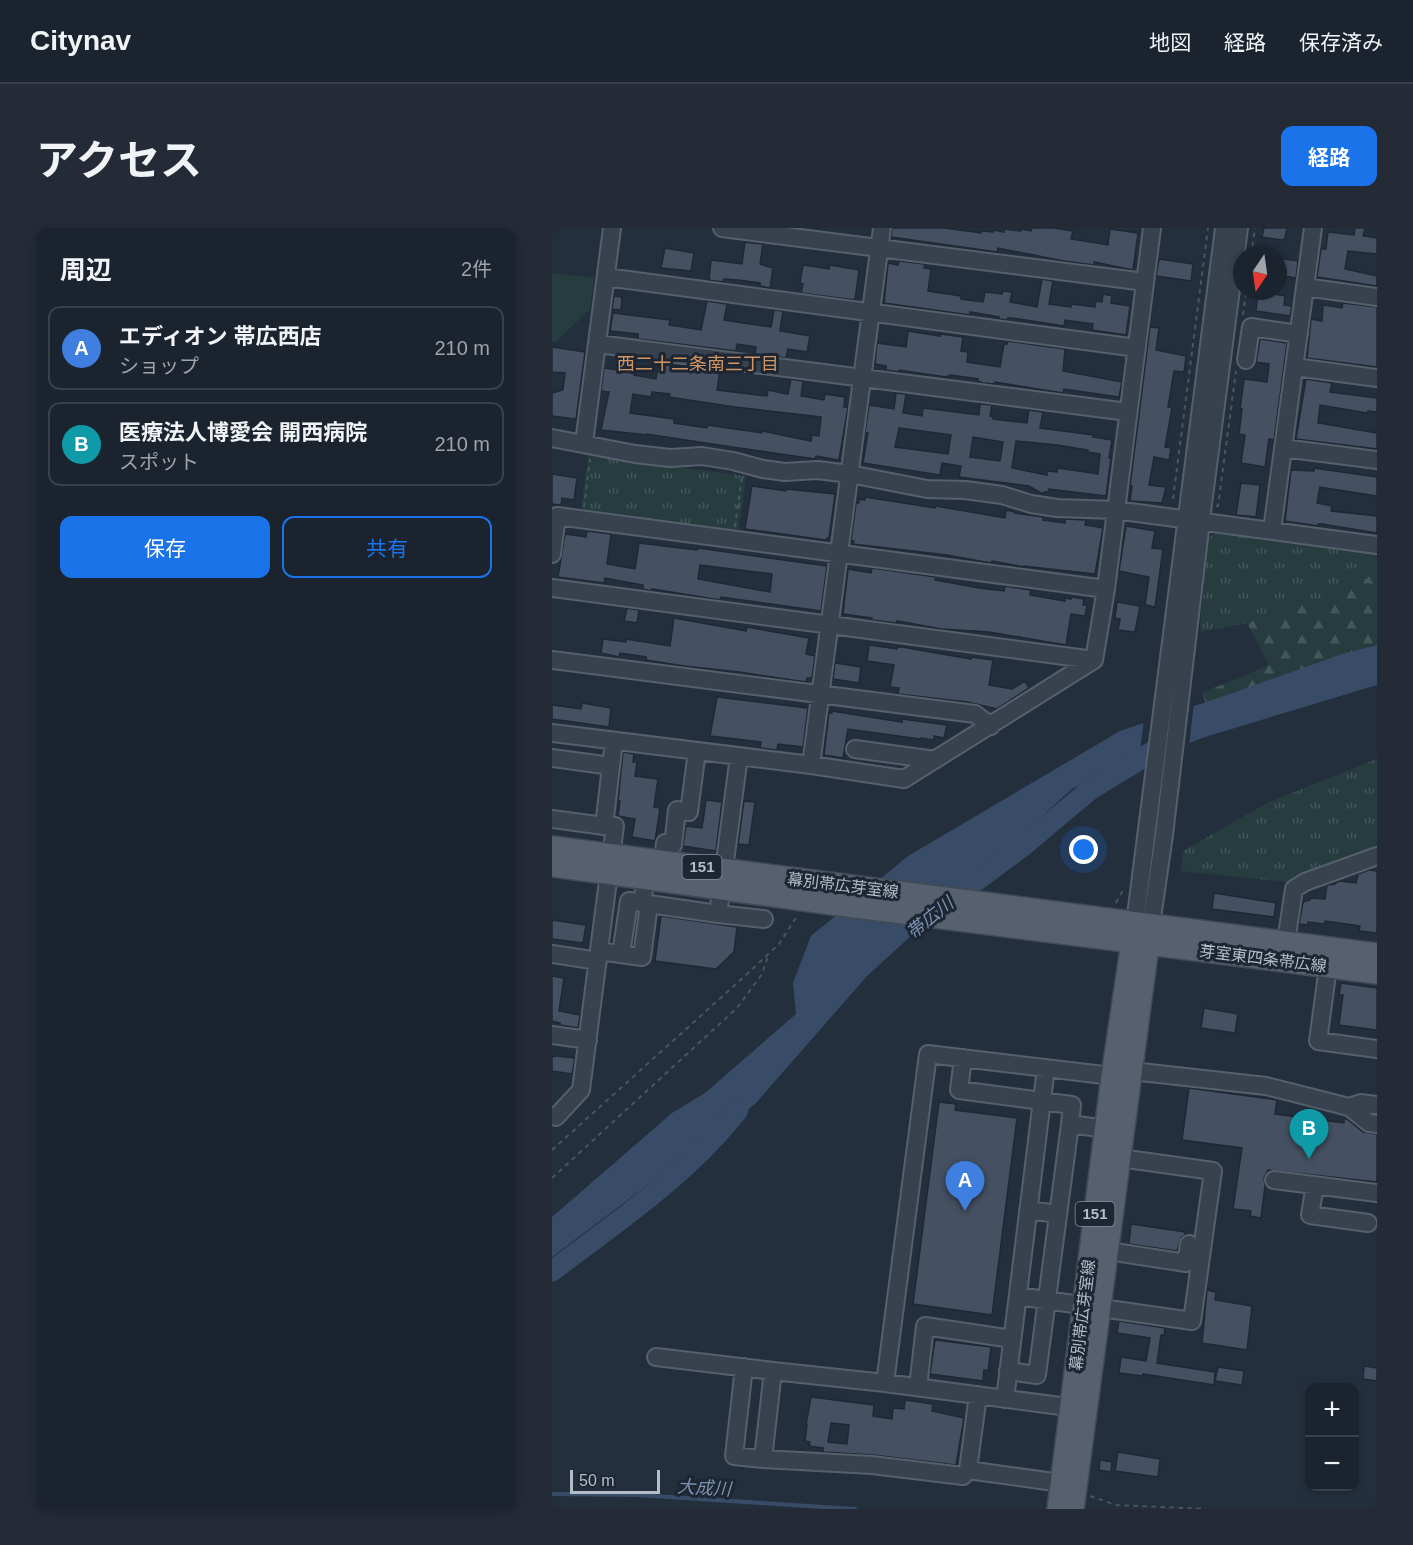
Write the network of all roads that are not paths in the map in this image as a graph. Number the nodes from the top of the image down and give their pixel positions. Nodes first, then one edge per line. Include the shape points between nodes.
1 (612, 228) edge
2 (722, 228) edge
3 (882, 228) edge
4 (1152, 228) edge
5 (1224, 228) edge
6 (1239, 228) edge
7 (1313, 228) edge
8 (880, 248) junction
9 (606, 277) junction
10 (1145, 282) junction
11 (1305, 287) junction
12 (1377, 297) edge
13 (872, 312) junction
14 (1299, 334) junction
15 (598, 344) junction
16 (1137, 348) junction
17 (1246, 360) dead end
18 (1295, 367) junction
19 (863, 378) junction
20 (1377, 378) edge
21 (1128, 412) junction
22 (552, 438) edge
23 (588, 448) junction
24 (1283, 448) junction
25 (1377, 460) edge
26 (850, 474) junction
27 (1115, 510) junction
28 (1193, 521) junction
29 (1272, 530) junction
30 (1377, 545) edge
31 (840, 553) junction
32 (552, 554) edge
33 (552, 588) edge
34 (1106, 589) junction
35 (830, 625) junction
36 (552, 660) edge
37 (1094, 660) junction
38 (820, 694) junction
39 (991, 726) junction
40 (552, 733) edge
41 (614, 741) junction
42 (855, 749) dead end
43 (696, 751) junction
44 (738, 756) junction
45 (552, 758) edge
46 (935, 760) junction
47 (811, 765) junction
48 (611, 766) junction
49 (552, 819) edge
50 (604, 826) junction
51 (552, 847) edge
52 (1377, 855) edge
53 (663, 861) junction
54 (611, 864) junction
55 (552, 866) edge
56 (646, 878) junction
57 (723, 879) junction
58 (646, 904) junction
59 (718, 914) junction
60 (764, 920) dead end
61 (1142, 933) junction
62 (1286, 942) junction
63 (552, 954) edge
64 (1377, 954) edge
65 (598, 956) junction
66 (1328, 967) junction
67 (1377, 973) edge
68 (552, 1035) edge
69 (588, 1040) junction
70 (1377, 1049) edge
71 (963, 1058) junction
72 (1046, 1068) junction
73 (1122, 1073) junction
74 (1042, 1101) junction
75 (1377, 1105) edge
76 (1349, 1107) junction
77 (552, 1116) edge
78 (1070, 1124) junction
79 (1377, 1124) edge
80 (1106, 1129) junction
81 (1120, 1158) junction
82 (1274, 1180) dead end
83 (1315, 1185) junction
84 (1377, 1193) edge
85 (1028, 1210) junction
86 (1058, 1214) junction
87 (1368, 1223) dead end
88 (1189, 1244) dead end
89 (1108, 1251) junction
90 (1018, 1296) junction
91 (1047, 1300) junction
92 (1092, 1306) junction
93 (1012, 1339) junction
94 (656, 1357) dead end
95 (744, 1367) junction
96 (773, 1371) junction
97 (1008, 1371) junction
98 (885, 1383) junction
99 (918, 1387) junction
100 (978, 1395) junction
101 (1005, 1399) junction
102 (1079, 1408) junction
103 (763, 1459) junction
104 (968, 1470) junction
105 (1061, 1483) junction
106 (1071, 1505) edge

1 - 9 street
2 - 8 street
3 - 8 street
4 - 10 street
5 - 28 street
6 - 28 street
7 - 11 street
8 - 10 street
8 - 13 street
9 - 13 street
9 - 15 street
10 - 16 street
11 - 12 street
11 - 14 street
13 - 16 street
13 - 19 street
14 - 17 street via 1251,327
14 - 18 street
15 - 19 street
15 - 23 street
16 - 21 street
18 - 20 street
18 - 24 street
19 - 21 street
19 - 26 street
21 - 27 street
22 - 23 street
23 - 26 street via 670,458 702,456 785,472
24 - 25 street
24 - 29 street
26 - 27 street via 927,489 1002,495 1057,508
26 - 31 street
27 - 28 street
27 - 34 street
28 - 29 street
28 - 61 street via 1166,674 1144,844
28 - 61 street via 1184,666 1164,835
29 - 30 street
31 - 32 street via 557,516
31 - 34 street
31 - 35 street
33 - 35 street
34 - 37 street
35 - 37 street
35 - 38 street
36 - 38 street
37 - 39 street
38 - 39 street via 975,714
38 - 47 street
39 - 46 street
40 - 41 street
41 - 43 street
41 - 48 street
42 - 46 street
43 - 44 street
43 - 53 street via 689,812 677,810 673,845 665,843
44 - 47 street
44 - 57 street
45 - 48 street
46 - 47 street via 903,779
48 - 50 street
49 - 50 street
50 - 54 street via 615,826
51 - 54 main road, 幕別帯広芽室線 / 151
52 - 62 street via 1294,889
53 - 54 main road, 幕別帯広芽室線 / 151
53 - 57 main road, 幕別帯広芽室線 / 151
54 - 55 main road, 幕別帯広芽室線 / 151
54 - 56 main road, 幕別帯広芽室線 / 151
54 - 65 street
56 - 57 main road, 幕別帯広芽室線 / 151
56 - 58 street
57 - 59 street
57 - 61 main road, 幕別帯広芽室線 / 151 via 852,886 1041,910
57 - 61 main road, 幕別帯広芽室線 / 151 via 832,904 1023,929
58 - 59 street
58 - 65 street via 629,901 621,954
59 - 60 street
61 - 62 main road, 芽室東四条帯広線
61 - 66 main road, 芽室東四条帯広線
61 - 73 main road, 幕別帯広芽室線 / 151
62 - 64 main road, 芽室東四条帯広線
63 - 65 street
65 - 69 street
66 - 67 main road, 芽室東四条帯広線
66 - 70 street via 1318,1041
68 - 69 street
69 - 77 street via 581,1089 556,1117
71 - 72 street
71 - 74 street via 959,1090
71 - 98 street via 928,1054
72 - 73 street
72 - 74 street
73 - 76 street via 1266,1086
73 - 80 main road, 幕別帯広芽室線 / 151
73 - 81 main road, 幕別帯広芽室線 / 151
74 - 78 street via 1072,1105
74 - 85 street
75 - 76 street via 1361,1103
76 - 79 street via 1369,1123
78 - 80 street
78 - 86 street
80 - 92 main road, 幕別帯広芽室線 / 151
81 - 89 main road, 幕別帯広芽室線 / 151
81 - 92 street via 1213,1171 1192,1321
82 - 83 street
83 - 84 street
83 - 87 street via 1310,1215
85 - 86 street
85 - 90 street
86 - 91 street
88 - 89 street via 1186,1263
89 - 92 main road, 幕別帯広芽室線 / 151
90 - 91 street
90 - 93 street
91 - 92 street
91 - 97 street via 1037,1375
92 - 102 main road, 幕別帯広芽室線 / 151
93 - 97 street
93 - 99 street via 925,1326
94 - 95 street
95 - 96 street
95 - 103 street via 734,1456
96 - 98 street
96 - 103 street
97 - 101 street
98 - 99 street
99 - 100 street
100 - 101 street
100 - 104 street
101 - 102 street
102 - 105 main road, 幕別帯広芽室線 / 151
102 - 106 main road, 幕別帯広芽室線 / 151
103 - 104 street via 872,1465 963,1476
104 - 105 street
105 - 106 main road, 幕別帯広芽室線 / 151

